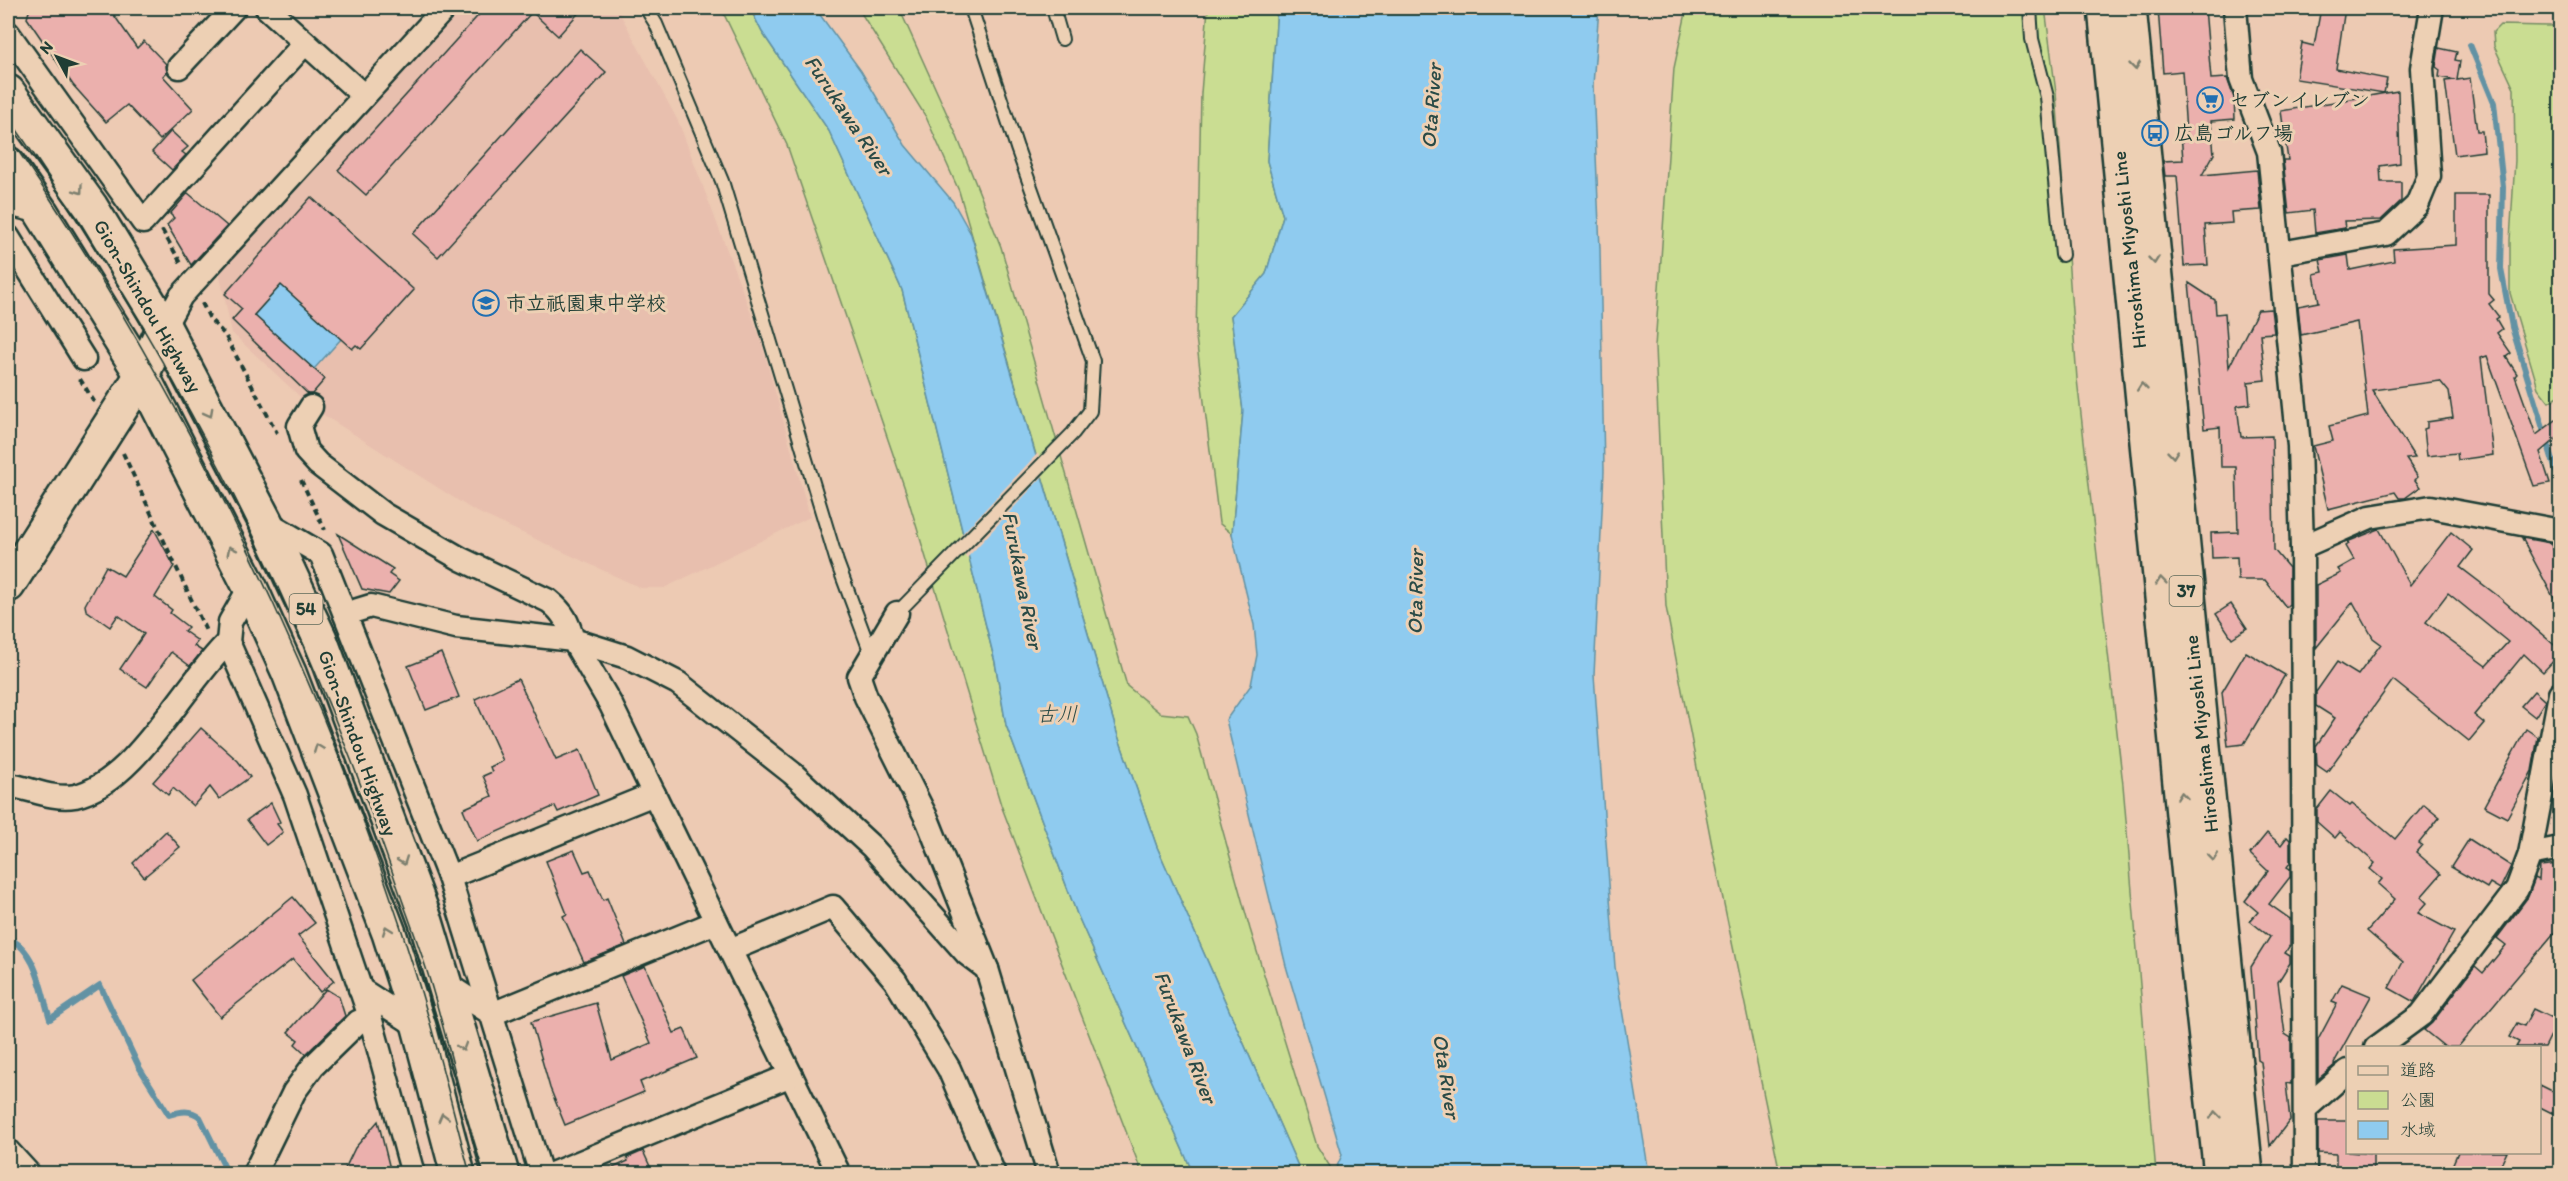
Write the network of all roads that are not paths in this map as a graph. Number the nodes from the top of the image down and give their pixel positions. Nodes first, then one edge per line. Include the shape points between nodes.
1 (234, 8) edge
2 (267, 8) edge
3 (444, 8) edge
4 (646, 8) edge
5 (971, 8) edge
6 (1053, 8) edge
7 (2030, 8) edge
8 (2105, 8) edge
9 (2129, 8) edge
10 (2235, 8) edge
11 (2432, 8) edge
12 (8, 33) edge
13 (1062, 39) dead end
14 (305, 43) junction
15 (179, 68) dead end
16 (8, 92) edge
17 (364, 96) junction
18 (62, 109) junction
19 (8, 164) edge
20 (59, 164) junction
21 (8, 204) edge
22 (41, 212) junction
23 (8, 237) edge
24 (2281, 253) junction
25 (2062, 255) dead end
26 (164, 327) junction
27 (84, 359) dead end
28 (142, 375) junction
29 (311, 407) dead end
30 (265, 521) junction
31 (2560, 531) edge
32 (2302, 547) junction
33 (8, 585) edge
34 (250, 587) junction
35 (897, 613) joint
36 (345, 614) junction
37 (573, 640) junction
38 (222, 647) junction
39 (872, 656) junction
40 (2560, 694) edge
41 (8, 785) edge
42 (654, 794) junction
43 (2560, 848) edge
44 (2530, 854) junction
45 (449, 877) junction
46 (716, 922) junction
47 (730, 950) junction
48 (987, 969) junction
49 (442, 982) junction
50 (360, 989) junction
51 (492, 1014) junction
52 (370, 1017) junction
53 (419, 1027) junction
54 (2377, 1046) edge
55 (2346, 1073) edge
56 (791, 1075) junction
57 (2306, 1108) junction
58 (8, 1151) edge
59 (29, 1173) edge
60 (254, 1173) edge
61 (413, 1173) edge
62 (458, 1173) edge
63 (502, 1173) edge
64 (541, 1173) edge
65 (552, 1173) edge
66 (839, 1173) edge
67 (994, 1173) edge
68 (1049, 1173) edge
69 (2221, 1173) edge
70 (2246, 1173) edge
71 (2305, 1173) edge

1 - 15 street
2 - 14 street
3 - 17 street
4 - 39 lane via 722,181 837,562
5 - 35 lane via 1093,361 1090,411 1073,434
6 - 13 lane
7 - 25 lane via 2032,39 2047,97
69 -> 8 main road, Hiroshima Miyoshi Line / 37
9 -> 70 main road, Hiroshima Miyoshi Line / 37
10 - 24 street via 2241,79 2269,152
11 - 24 street via 2422,68 2429,176 2417,206 2386,234
12 - 18 street
14 - 17 street
14 - 18 street via 146,227
16 - 20 main road, Gion-Shindou Highway / 54
17 - 26 street via 181,296
18 - 20 street
19 - 22 main road, Gion-Shindou Highway / 54
20 -> 26 main road, Gion-Shindou Highway / 54 via 91,207
21 - 22 street
22 - 28 main road, Gion-Shindou Highway / 54
23 - 27 street
24 - 32 street via 2299,446
26 - 28 main road
26 -> 30 main road, Gion-Shindou Highway / 54
28 - 33 main road
34 -> 28 main road, Gion-Shindou Highway / 54
29 - 37 street via 299,426 306,452 318,464 383,514 461,559 549,601 562,611
30 - 36 street via 321,554
30 -> 49 main road, Gion-Shindou Highway / 54 via 320,639 426,922
31 - 32 street via 2431,507 2370,517
32 - 57 street
34 - 38 street via 230,622
53 -> 34 main road, Gion-Shindou Highway / 54 via 389,933 293,684
35 - 39 street
36 - 37 street via 371,606 456,627
36 - 45 street
37 - 42 street via 611,705
37 - 48 street via 627,657 678,683 766,752 872,847 967,954
38 - 41 street via 131,763 104,785 74,796 48,795
38 - 50 street via 295,795
39 - 48 street via 859,677 866,697 928,822
40 - 44 street
42 - 45 street
42 - 46 street
43 - 44 street
44 - 54 street via 2517,889 2421,1015
45 - 51 street
46 - 47 street
46 - 51 street
47 - 56 street
47 - 67 street via 833,907 895,980 949,1069
48 - 68 street
49 - 51 street
49 -> 63 main road, Gion-Shindou Highway / 54
50 - 52 street
50 - 53 street
51 - 64 street
52 - 60 street via 358,1022 294,1092
52 - 61 street
62 -> 53 main road, Gion-Shindou Highway / 54
55 - 57 street
56 - 65 street
56 - 66 street
57 - 71 street
58 - 59 street

